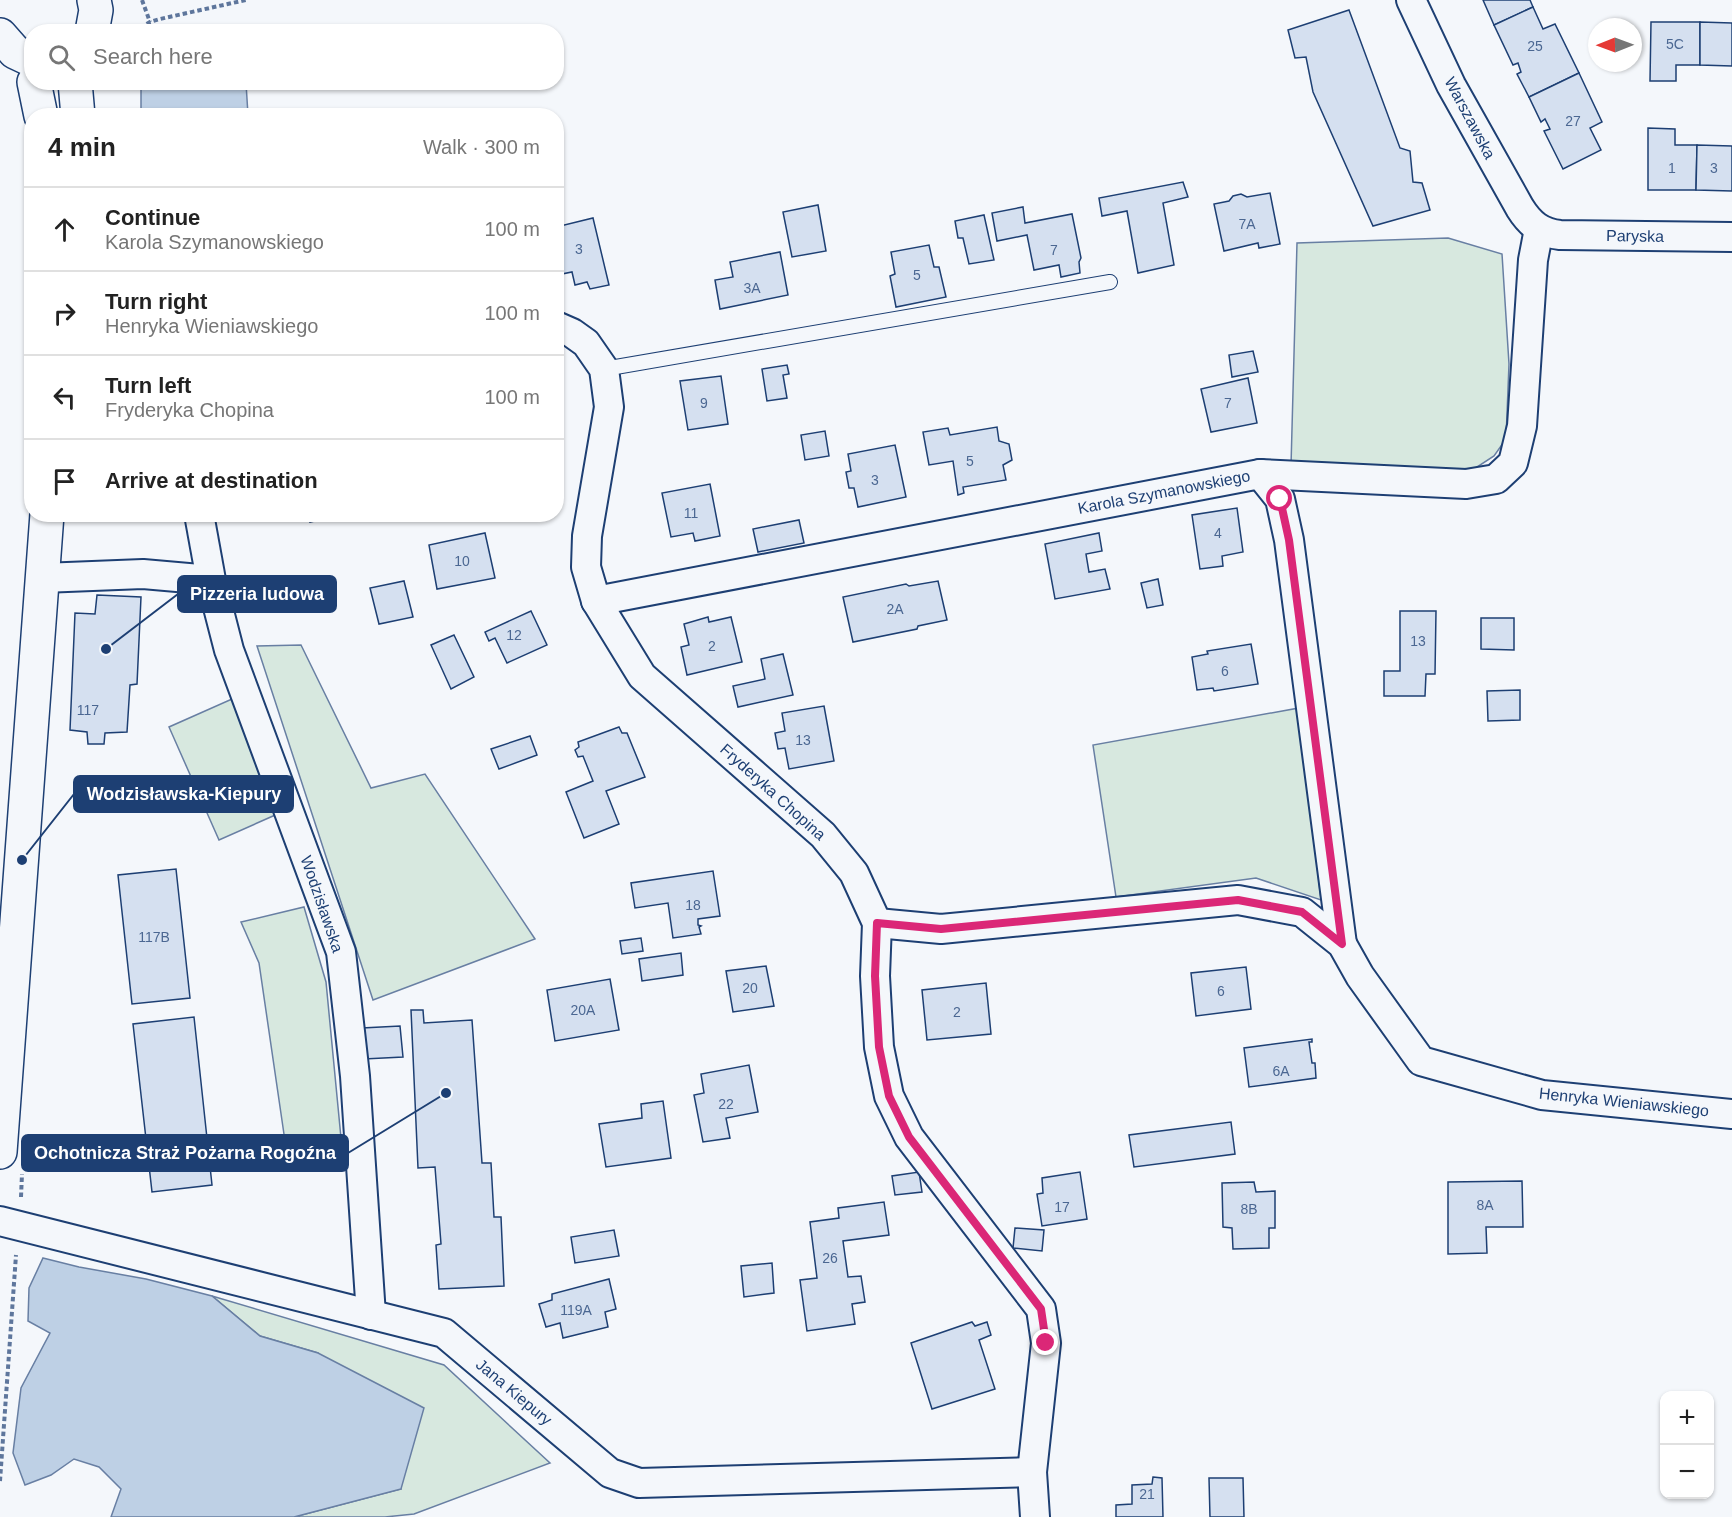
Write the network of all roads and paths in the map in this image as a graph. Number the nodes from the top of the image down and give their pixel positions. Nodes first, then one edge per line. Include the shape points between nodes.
1 (94, 0) edge
2 (142, 0) edge
3 (246, 0) edge
4 (1411, 0) edge
5 (150, 22) junction
6 (93, 24) edge
7 (147, 24) edge
8 (0, 35) edge
9 (24, 60) edge
10 (36, 90) edge
11 (76, 90) edge
12 (40, 108) edge
13 (77, 108) edge
14 (1539, 230) junction
15 (1732, 237) edge
16 (1110, 282) dead end
17 (564, 330) edge
18 (604, 369) junction
19 (1260, 474) junction
20 (46, 522) edge
21 (201, 522) edge
22 (42, 578) junction
23 (211, 580) junction
24 (596, 600) junction
25 (877, 923) junction
26 (1342, 944) junction
27 (1732, 1114) edge
28 (0, 1152) edge
29 (0, 1221) edge
30 (372, 1315) junction
31 (1032, 1472) junction
32 (1035, 1517) edge

1 - 6 main road
2 - 5 path
3 - 5 path
4 - 14 street, Warszawska via 1474,127 1526,218
5 - 7 path
8 - 9 main road
10 - 12 main road
11 - 13 main road
14 - 15 street, Paryska via 1560,235
14 - 19 street via 1533,260 1522,426 1513,463 1496,478 1466,484
16 - 18 lane
17 - 18 street, Fryderyka Chopina via 585,343
18 - 24 street, Fryderyka Chopina via 609,407 587,536 586,567
19 - 24 street, Karola Szymanowskiego
19 - 26 street, Karola Szymanowskiego via 1280,499 1289,540
20 - 22 main road
21 - 23 street, Wodzisławska
22 - 23 street via 143,574
22 - 28 main road
23 - 30 street, Wodzisławska via 230,650 340,952 355,1076
24 - 25 street, Fryderyka Chopina via 642,676 823,835 854,873
25 - 26 street, Henryka Wieniawskiego via 941,929 1238,900 1302,912
25 - 31 street, Fryderyka Chopina via 879,1047 889,1096 909,1137 1041,1309 1046,1343
26 - 27 street, Henryka Wieniawskiego via 1421,1061 1542,1095
29 - 30 street, Jana Kiepury
30 - 31 street, Jana Kiepury via 444,1333 610,1473 639,1483
31 - 32 street, Fryderyka Chopina

